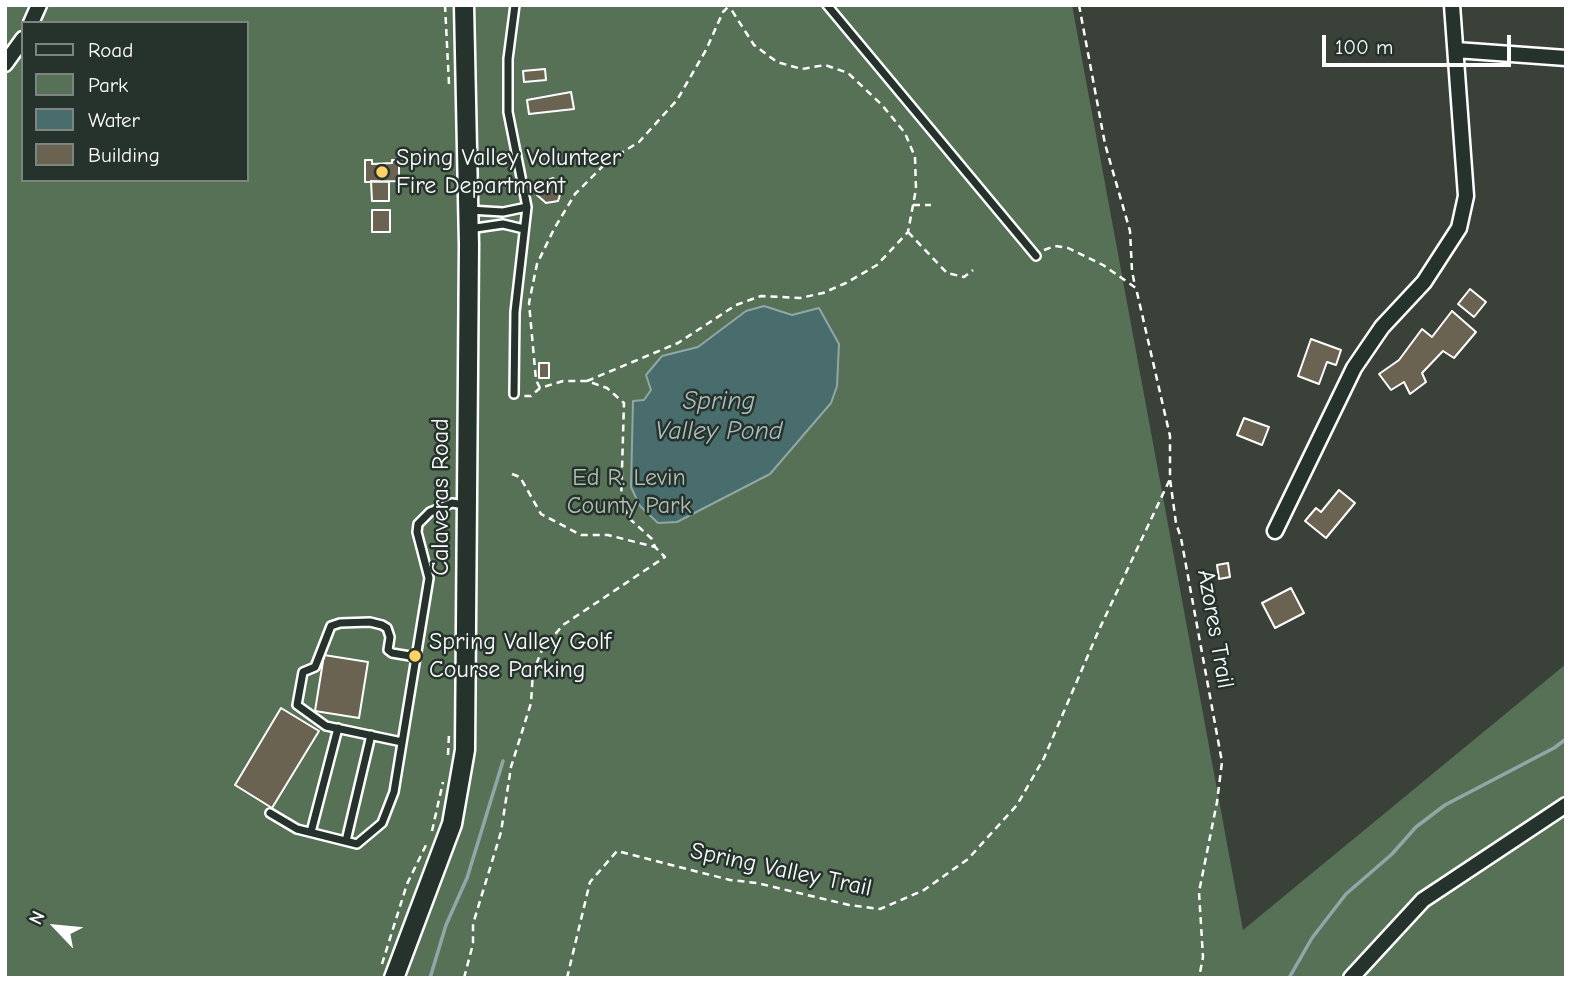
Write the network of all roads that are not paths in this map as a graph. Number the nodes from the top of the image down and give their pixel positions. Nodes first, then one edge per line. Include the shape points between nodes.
1 (39, 5) edge
2 (464, 5) edge
3 (515, 5) edge
4 (827, 5) edge
5 (1452, 5) edge
6 (32, 21) edge
7 (21, 42) edge
8 (1456, 50) junction
9 (1566, 58) edge
10 (5, 64) edge
11 (527, 207) junction
12 (468, 210) junction
13 (468, 229) junction
14 (524, 229) junction
15 (1036, 256) road end
16 (514, 395) road end
17 (466, 505) junction
18 (1275, 531) dead end
19 (416, 657) junction
20 (338, 728) junction
21 (371, 735) junction
22 (402, 742) junction
23 (1566, 805) edge
24 (270, 813) dead end
25 (311, 832) junction
26 (346, 841) junction
27 (394, 978) edge
28 (1351, 978) edge

1 - 6 street
2 - 12 street, Calaveras Road
3 - 11 lane via 508,111
4 - 15 lane
5 - 8 street
7 - 10 street
8 - 9 street
8 - 18 street via 1466,196 1459,228 1424,282 1382,327 1354,368
11 - 12 lane via 503,212
11 - 14 lane
12 - 13 street, Calaveras Road
13 - 14 lane via 503,224
13 - 17 street, Calaveras Road
14 - 16 lane via 515,312
17 - 19 lane via 452,503 430,512 418,524 429,578
17 - 27 street, Calaveras Road via 465,750 453,824
19 - 20 lane via 388,650 390,637 382,625 331,626 315,667 303,672 297,705 326,726
19 - 22 lane
20 - 21 lane
20 - 25 lane
21 - 22 lane
21 - 26 lane
22 - 26 lane via 394,792 382,823 357,844
23 - 28 street via 1423,900
24 - 25 lane via 297,830
25 - 26 lane

